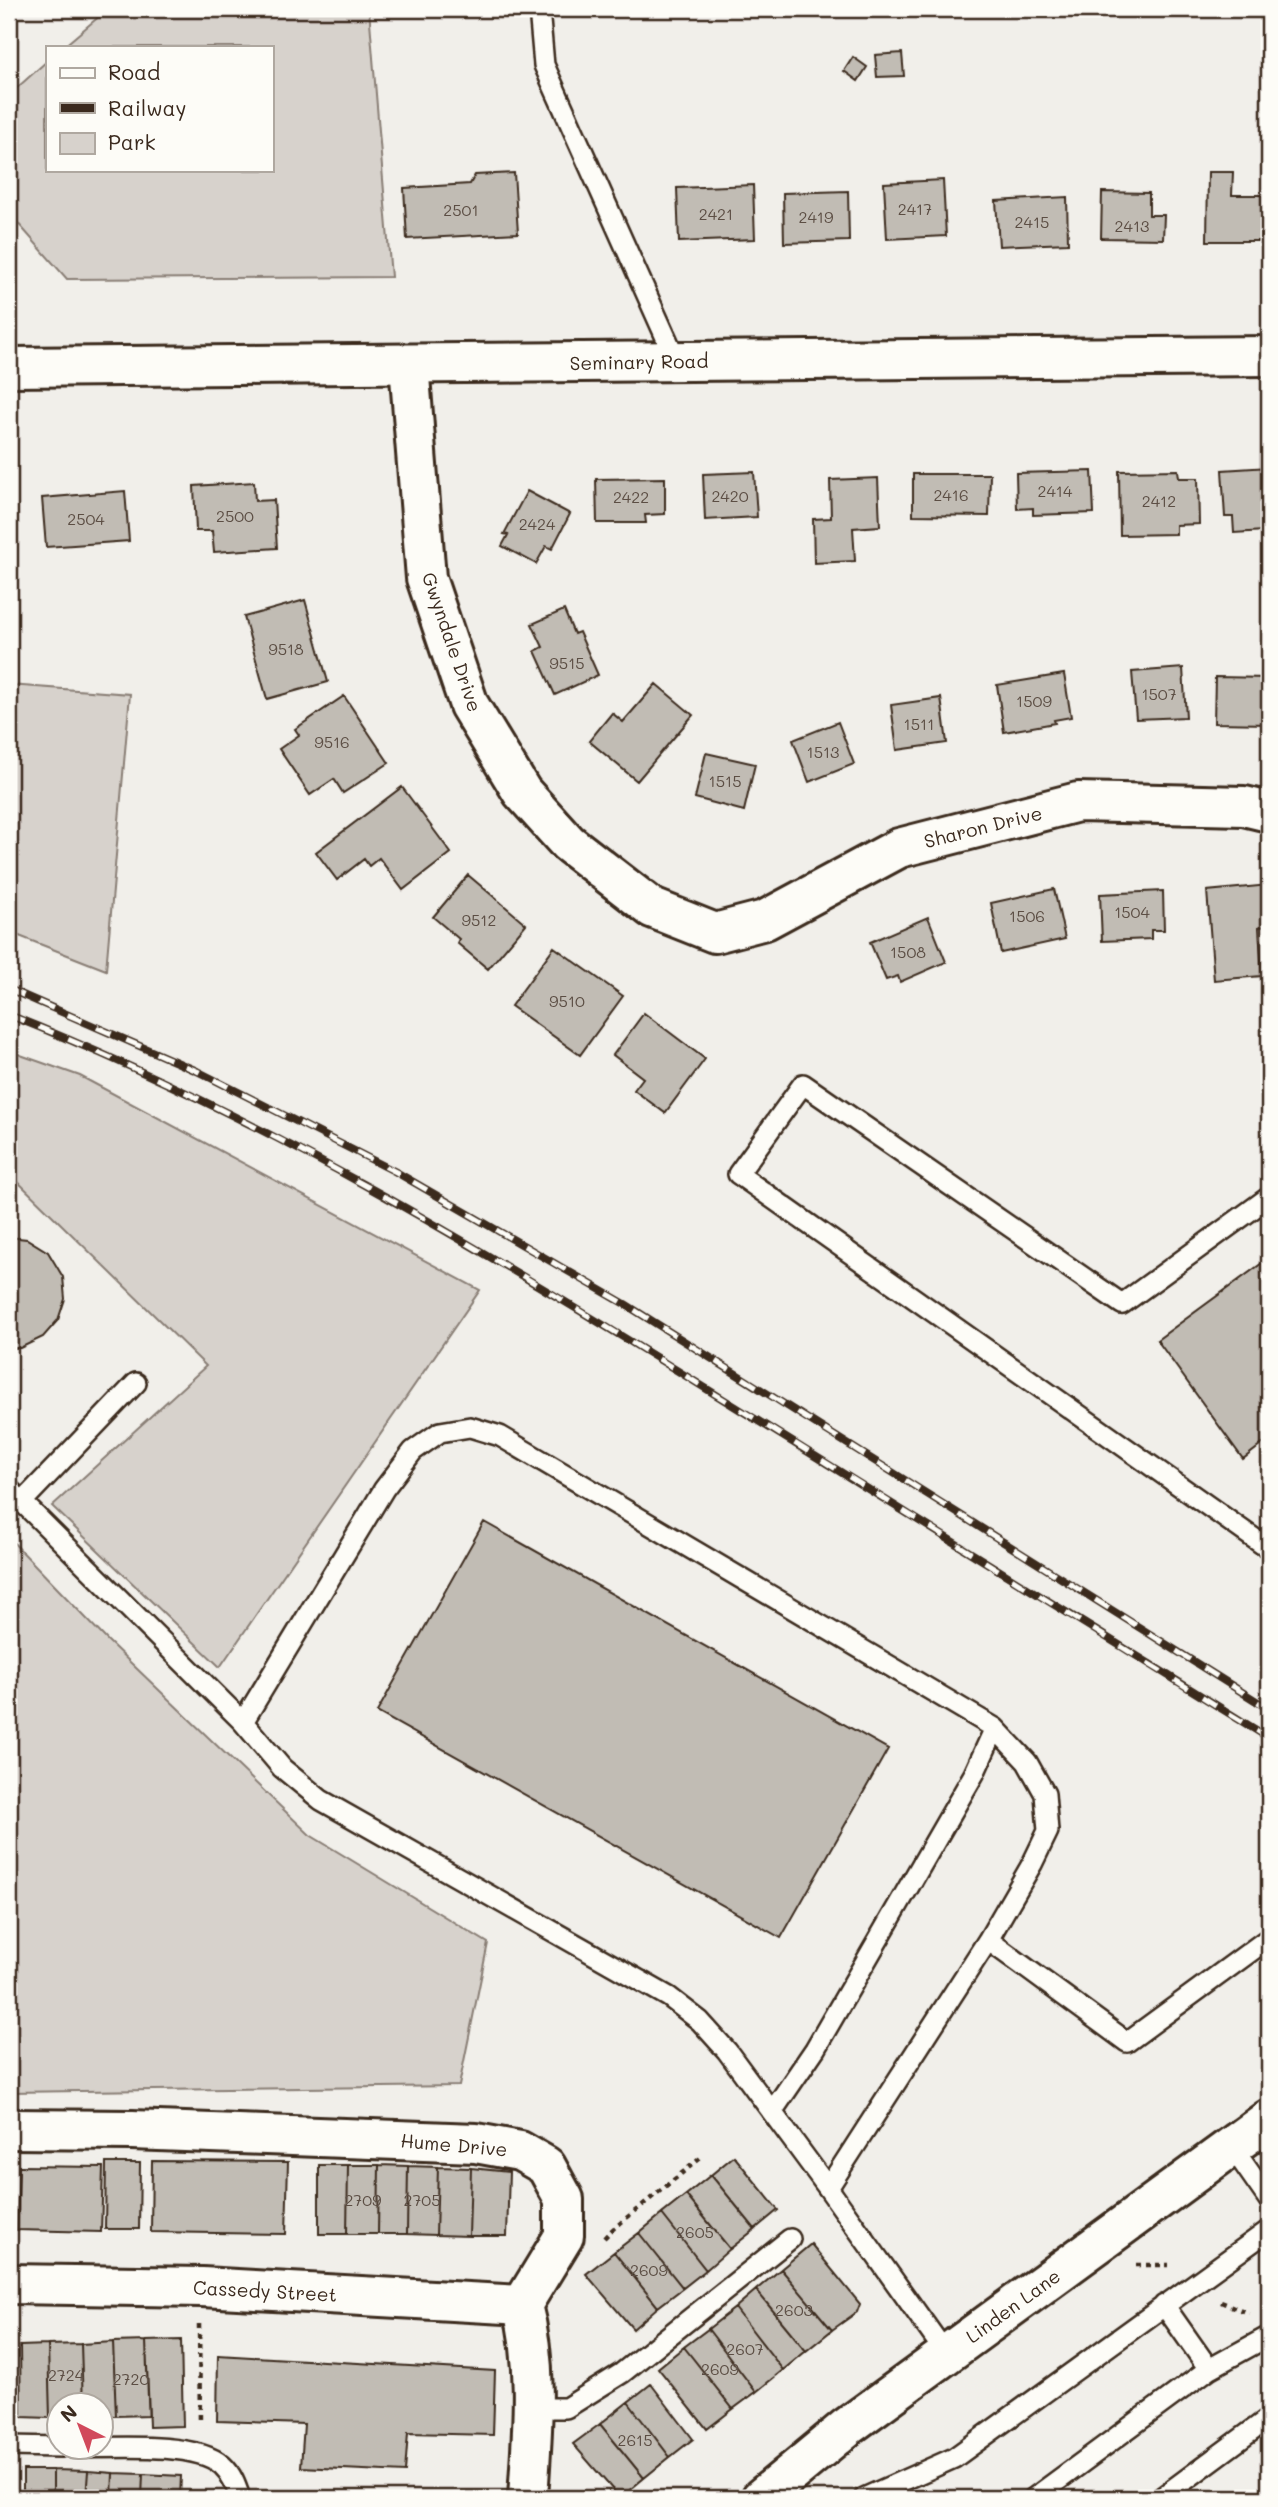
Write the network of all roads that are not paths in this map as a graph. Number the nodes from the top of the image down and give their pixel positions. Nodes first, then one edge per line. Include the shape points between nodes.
1 (539, 9) edge
2 (1269, 356) edge
3 (677, 362) junction
4 (409, 364) junction
5 (9, 367) edge
6 (1269, 812) edge
7 (715, 933) joint
8 (1269, 1197) edge
9 (136, 1383) dead end
10 (15, 1496) edge
11 (1269, 1549) edge
12 (243, 1722) junction
13 (995, 1728) junction
14 (1269, 1938) edge
15 (988, 1940) junction
16 (772, 2112) junction
17 (1269, 2119) edge
18 (9, 2129) edge
19 (1232, 2147) junction
20 (828, 2188) junction
21 (1269, 2200) edge
22 (1269, 2230) edge
23 (790, 2239) dead end
24 (9, 2284) edge
25 (522, 2305) junction
26 (1164, 2305) junction
27 (1269, 2336) edge
28 (947, 2355) junction
29 (1209, 2369) junction
30 (534, 2408) junction
31 (1269, 2418) edge
32 (9, 2446) edge
33 (46, 2447) edge
34 (116, 2449) edge
35 (240, 2498) edge
36 (528, 2498) edge
37 (761, 2498) edge
38 (864, 2498) edge
39 (1034, 2498) edge
40 (1161, 2498) edge

1 - 3 lane via 544,65
2 - 3 street, Seminary Road
3 - 4 street, Seminary Road
4 - 5 street, Seminary Road
4 - 7 street, Gwyndale Drive via 426,578 469,705 522,792 568,843 652,908
6 - 7 street, Sharon Drive via 1244,806 1078,802 899,848 765,920
8 - 11 lane via 1122,1304 803,1084 738,1174
9 - 10 lane
10 - 12 lane
12 - 13 lane via 384,1489 413,1451 440,1432 470,1427 500,1436
12 - 16 lane via 282,1768 321,1800 669,1997 700,2021 727,2051
13 - 15 lane via 1027,1762 1045,1794 1048,1830
13 - 16 lane via 974,1774 822,2038
14 - 15 lane via 1127,2042
15 - 20 lane
16 - 20 lane
17 - 19 street, Linden Lane
18 - 25 street, Hume Drive via 477,2143 520,2151 546,2166 564,2199 564,2236
19 - 21 lane
19 - 28 street, Linden Lane
20 - 28 lane
22 - 26 lane
23 - 30 lane via 622,2373 566,2408
24 - 25 street, Cassedy Street via 202,2287
25 - 30 street via 530,2335
26 - 29 lane
26 - 38 lane via 954,2458
27 - 29 lane
28 - 37 street, Linden Lane via 847,2427
29 - 39 lane
30 - 36 street
31 - 40 lane
32 - 33 lane
34 - 35 lane via 186,2450 206,2455 223,2466

